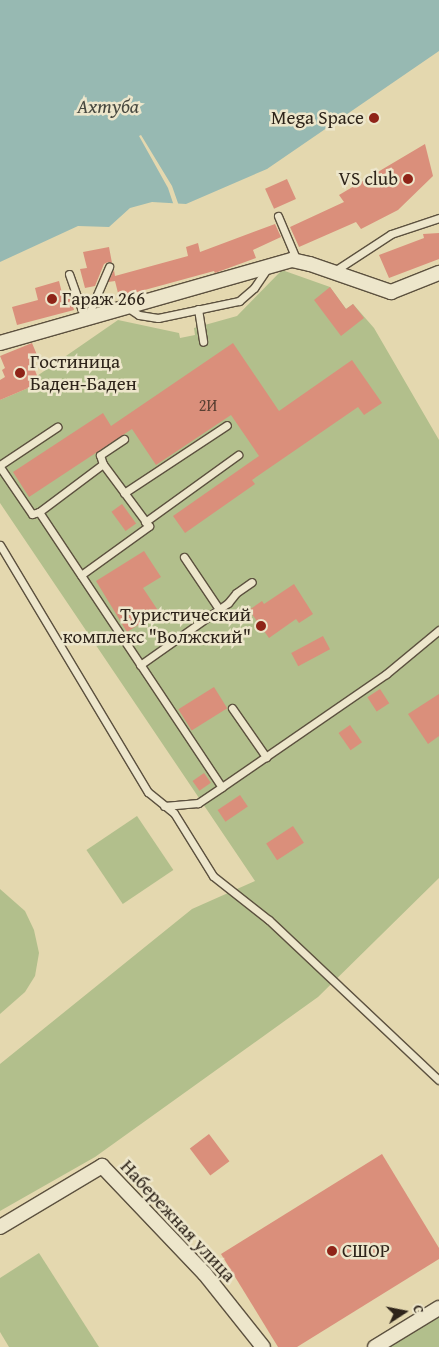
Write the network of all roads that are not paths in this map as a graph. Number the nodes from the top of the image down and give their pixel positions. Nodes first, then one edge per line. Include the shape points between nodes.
1 (278, 216) dead end
2 (439, 218) edge
3 (297, 261) junction
4 (271, 265) junction
5 (109, 267) dead end
6 (332, 272) junction
7 (439, 273) edge
8 (69, 274) dead end
9 (126, 307) junction
10 (198, 309) junction
11 (85, 318) junction
12 (203, 342) dead end
13 (0, 344) edge
14 (227, 425) dead end
15 (57, 427) dead end
16 (124, 439) dead end
17 (238, 455) dead end
18 (103, 464) junction
19 (0, 466) edge
20 (124, 493) junction
21 (39, 512) junction
22 (145, 522) junction
23 (0, 545) edge
24 (184, 557) dead end
25 (81, 575) junction
26 (252, 582) dead end
27 (219, 609) junction
28 (439, 630) edge
29 (140, 665) junction
30 (232, 708) dead end
31 (266, 757) junction
32 (222, 787) junction
33 (164, 806) junction
34 (439, 1080) edge
35 (0, 1227) edge
36 (439, 1308) edge
37 (262, 1347) edge
38 (375, 1347) edge

1 - 3 lane
2 - 6 lane via 391,234
3 - 4 street
3 - 6 street
4 - 9 street
4 - 10 lane via 254,288 239,301
5 - 11 lane
6 - 7 street via 392,292
8 - 11 lane
9 - 10 lane via 139,315 158,318
9 - 11 street
10 - 12 lane
11 - 13 street
14 - 20 lane
15 - 19 lane
16 - 18 lane via 100,454
17 - 22 lane
18 - 20 lane
18 - 21 lane
19 - 21 lane via 32,514
20 - 22 lane
21 - 25 lane
22 - 25 lane via 149,526
23 - 33 lane via 148,792
24 - 27 lane
25 - 29 lane
26 - 27 lane
27 - 29 lane
28 - 31 lane via 386,674
29 - 32 lane
30 - 31 lane
31 - 32 lane
32 - 33 lane via 198,803
33 - 34 lane via 174,814 213,876 269,920
35 - 37 street, Набережная улица via 102,1166 205,1274
36 - 38 street

